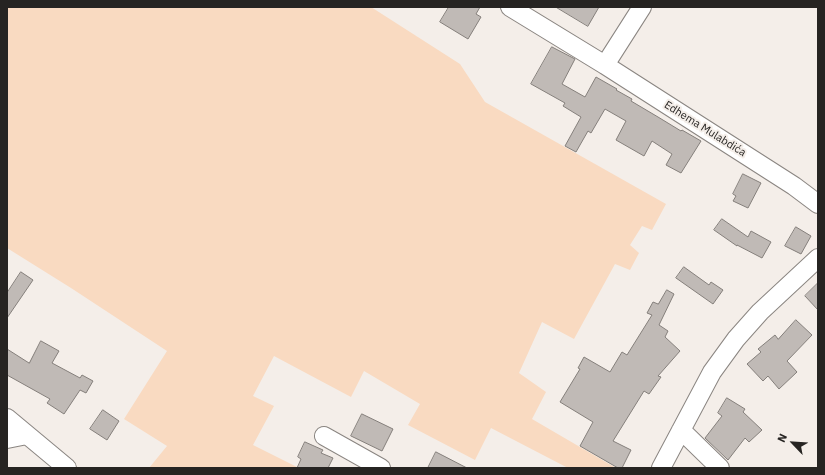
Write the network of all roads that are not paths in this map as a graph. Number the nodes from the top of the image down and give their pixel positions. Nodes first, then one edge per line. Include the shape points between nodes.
1 (510, 7) edge
2 (642, 7) edge
3 (605, 66) junction
4 (818, 204) edge
5 (818, 258) edge
6 (7, 418) edge
7 (681, 430) junction
8 (27, 435) junction
9 (324, 436) dead end
10 (7, 439) edge
11 (67, 468) edge
12 (380, 468) edge
13 (661, 468) edge
14 (720, 468) edge

1 - 3 street, Edhema Mulabdića
2 - 3 street
3 - 4 street, Edhema Mulabdića via 794,186
5 - 7 street via 760,312 736,339 712,372
6 - 8 street
7 - 13 street
7 - 14 street
8 - 10 street
8 - 11 street
9 - 12 street

